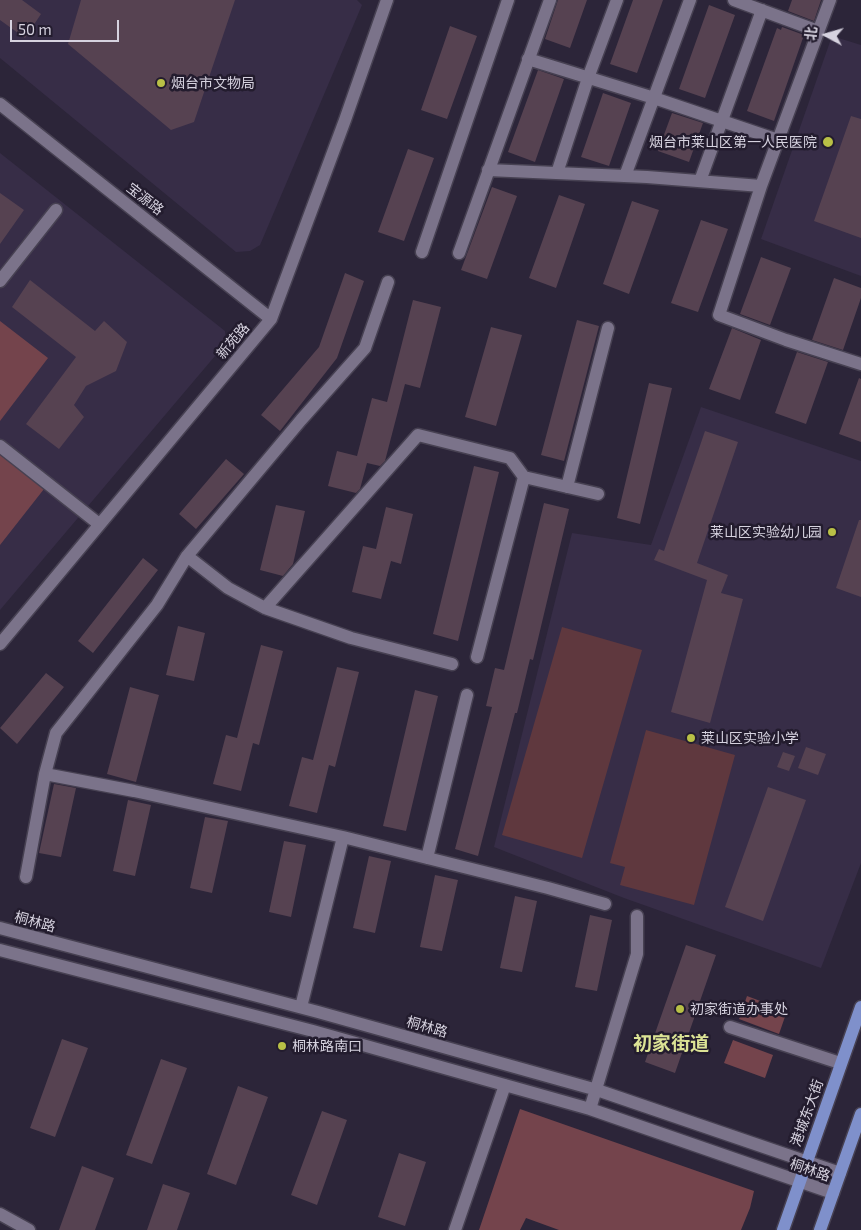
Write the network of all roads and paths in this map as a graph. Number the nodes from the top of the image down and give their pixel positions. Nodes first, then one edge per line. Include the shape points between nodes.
1 (387, 0) edge
2 (508, 0) edge
3 (550, 0) edge
4 (617, 0) edge
5 (690, 0) edge
6 (734, 0) edge
7 (830, 0) edge
8 (762, 10) junction
9 (818, 31) junction
10 (528, 59) junction
11 (588, 78) junction
12 (654, 98) junction
13 (0, 104) edge
14 (721, 122) junction
15 (778, 140) junction
16 (488, 170) junction
17 (557, 173) junction
18 (625, 176) junction
19 (700, 182) junction
20 (761, 186) junction
21 (56, 210) dead end
22 (422, 252) dead end
23 (459, 253) dead end
24 (0, 281) edge
25 (388, 282) dead end
26 (271, 319) junction
27 (608, 328) dead end
28 (861, 364) edge
29 (0, 446) edge
30 (524, 477) junction
31 (567, 487) junction
32 (598, 494) dead end
33 (99, 524) junction
34 (186, 556) junction
35 (265, 608) junction
36 (0, 644) edge
37 (476, 657) dead end
38 (452, 664) dead end
39 (467, 695) dead end
40 (45, 774) junction
41 (343, 837) junction
42 (427, 858) junction
43 (26, 877) dead end
44 (605, 904) dead end
45 (637, 916) dead end
46 (0, 928) edge
47 (0, 950) edge
48 (861, 1006) edge
49 (301, 1007) junction
50 (730, 1027) dead end
51 (840, 1063) junction
52 (505, 1085) junction
53 (597, 1090) junction
54 (590, 1109) junction
55 (861, 1114) edge
56 (806, 1161) junction
57 (840, 1173) junction
58 (799, 1182) junction
59 (833, 1194) junction
60 (0, 1214) edge
61 (29, 1230) edge
62 (455, 1230) edge
63 (782, 1230) edge
64 (820, 1230) edge

1 - 26 street, 新苑路
2 - 22 street
3 - 10 street
4 - 11 street
5 - 12 street
6 - 8 street
7 - 9 street
8 - 9 street
8 - 14 street
9 - 15 street
10 - 11 street
10 - 16 street
11 - 12 street
11 - 17 street
12 - 14 street
12 - 18 street
13 - 26 street, 宝源路
14 - 15 street
14 - 19 street
15 - 20 street
16 - 17 street
16 - 23 street
17 - 18 street
18 - 19 street
19 - 20 street
20 - 28 street via 719,315
21 - 24 street
25 - 34 street via 365,348
26 - 33 street, 新苑路
27 - 31 street
29 - 33 street
30 - 31 street
30 - 35 street via 510,458 418,435
30 - 37 street
31 - 32 street
33 - 36 street, 新苑路
34 - 35 street via 228,588
34 - 40 street via 157,605 56,732
35 - 38 street via 351,638
39 - 42 street
40 - 41 street
40 - 43 street
41 - 42 street
41 - 49 street
42 - 44 street
45 - 53 street via 636,954
46 - 49 street, 桐林路
47 - 52 street, 桐林路 via 313,1031
48 - 51 main road, 港城东大街
49 - 53 street, 桐林路
50 - 51 street
51 - 56 main road, 港城东大街
52 - 54 street, 桐林路
52 - 62 street
53 - 54 street
53 - 56 street, 桐林路
54 - 58 street, 桐林路
55 - 57 main road
56 - 57 street, 桐林路
56 - 58 main road, 港城东大街
57 - 59 main road
58 - 59 street, 桐林路
58 - 63 main road, 港城东大街
59 - 64 main road
60 - 61 street

